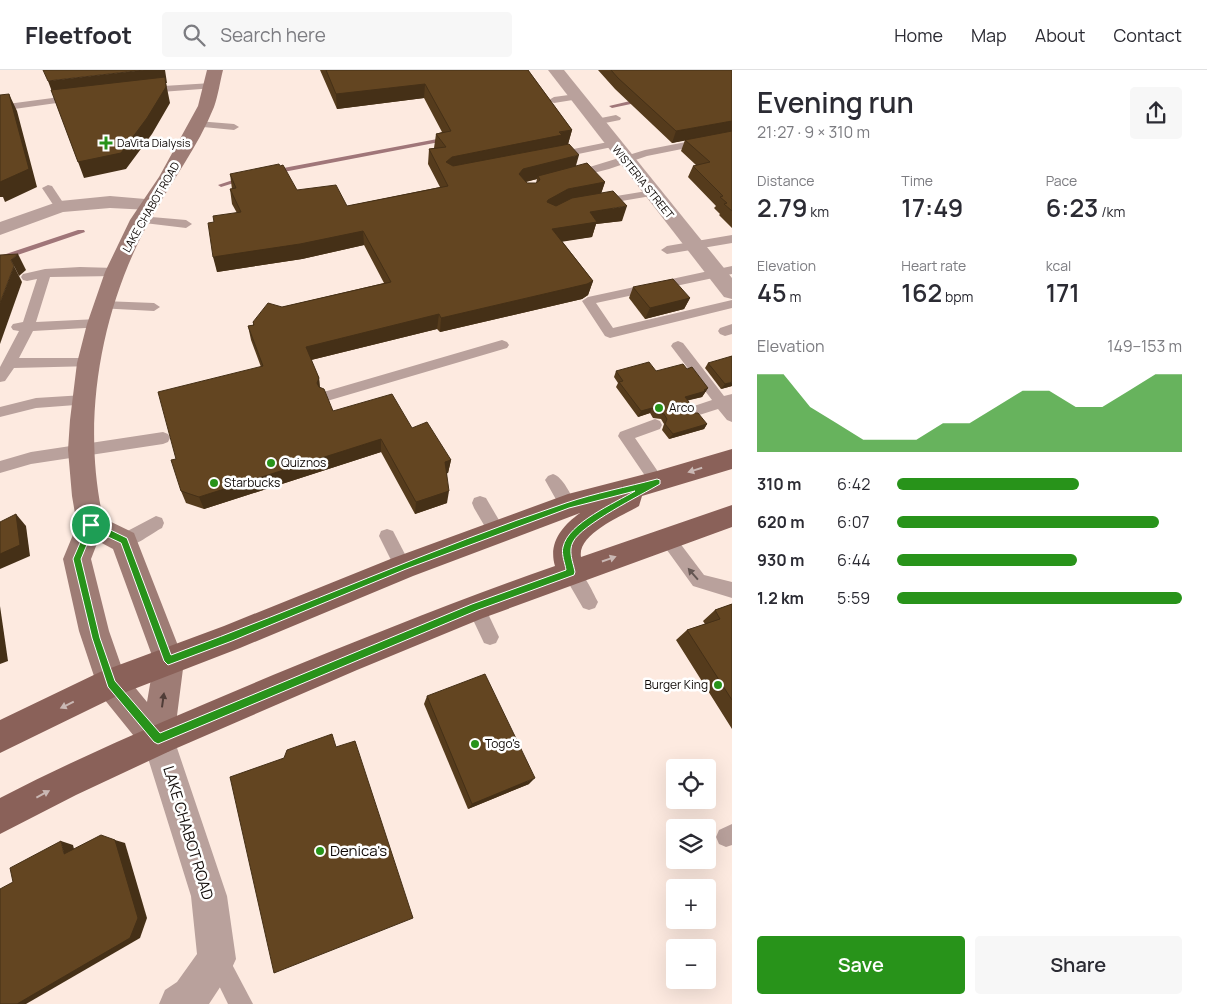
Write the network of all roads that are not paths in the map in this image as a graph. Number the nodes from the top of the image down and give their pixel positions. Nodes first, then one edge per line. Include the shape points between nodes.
1 (556, 70) edge
2 (213, 78) edge
3 (133, 91) edge
4 (85, 97) edge
5 (576, 97) junction
6 (554, 100) dead end
7 (0, 108) edge
8 (616, 118) dead end
9 (595, 122) junction
10 (197, 124) junction
11 (234, 127) dead end
12 (732, 136) edge
13 (613, 144) junction
14 (544, 158) edge
15 (627, 160) junction
16 (561, 178) edge
17 (48, 188) dead end
18 (653, 193) junction
19 (583, 205) edge
20 (60, 207) junction
21 (145, 212) junction
22 (186, 224) dead end
23 (0, 229) edge
24 (732, 239) edge
25 (692, 244) junction
26 (667, 250) dead end
27 (115, 272) junction
28 (724, 272) edge
29 (45, 273) junction
30 (27, 277) dead end
31 (732, 292) edge
32 (732, 304) edge
33 (154, 307) dead end
34 (101, 315) junction
35 (22, 327) junction
36 (502, 345) dead end
37 (678, 346) dead end
38 (10, 363) junction
39 (89, 363) junction
40 (0, 377) edge
41 (327, 396) edge
42 (84, 400) junction
43 (727, 400) edge
44 (0, 412) edge
45 (692, 412) edge
46 (732, 416) edge
47 (655, 425) dead end
48 (163, 438) edge
49 (81, 450) junction
50 (732, 459) edge
51 (0, 467) edge
52 (553, 480) dead end
53 (657, 482) junction
54 (480, 503) dead end
55 (568, 505) junction
56 (732, 516) edge
57 (156, 523) dead end
58 (91, 525) junction
59 (497, 532) junction
60 (387, 536) dead end
61 (666, 538) junction
62 (124, 541) junction
63 (403, 567) junction
64 (571, 572) junction
65 (732, 590) edge
66 (589, 602) dead end
67 (476, 607) junction
68 (490, 636) dead end
69 (168, 661) junction
70 (111, 684) junction
71 (0, 738) edge
72 (158, 739) junction
73 (0, 817) edge
74 (218, 959) junction
75 (179, 1004) edge
76 (241, 1004) edge

1 - 5 street, WISTERIA STREET
2 - 3 lane
2 - 10 main road, LAKE CHABOT ROAD via 206,106
4 - 7 lane
5 - 6 lane
5 - 9 street, WISTERIA STREET
8 - 9 lane
9 - 13 street, WISTERIA STREET
10 - 11 lane
10 - 21 main road, LAKE CHABOT ROAD
12 - 15 lane via 645,153
13 - 14 lane
13 - 15 street, WISTERIA STREET
15 - 16 lane
15 - 18 street, WISTERIA STREET
17 - 20 lane
18 - 19 lane
18 - 25 street, WISTERIA STREET
20 - 21 street via 110,202
20 - 23 street
21 - 22 lane
21 - 27 main road, LAKE CHABOT ROAD
24 - 25 lane
25 - 26 lane
25 - 28 street, WISTERIA STREET
27 - 29 lane
27 - 34 main road, LAKE CHABOT ROAD
28 - 31 street, WISTERIA STREET
28 - 32 lane via 588,302 610,333
29 - 30 lane
29 - 35 lane
33 - 34 lane
34 - 35 lane
34 - 39 main road, LAKE CHABOT ROAD
35 - 38 lane
36 - 41 lane
37 - 43 lane
38 - 39 lane
38 - 40 lane
39 - 42 main road, LAKE CHABOT ROAD
42 - 44 lane via 36,403
42 - 49 main road, LAKE CHABOT ROAD
43 - 45 lane
43 - 46 lane
47 - 53 lane via 625,436
48 - 49 lane
49 - 51 lane
49 - 58 main road, LAKE CHABOT ROAD
50 -> 53 main road
52 - 55 lane
53 - 55 main road
53 - 64 main road via 586,523 570,538 566,549
54 - 59 lane
55 - 59 main road
56 - 61 main road
57 - 62 lane
58 - 62 main road
58 - 70 main road, LAKE CHABOT ROAD via 77,559
59 - 63 main road
60 - 63 lane
64 -> 61 main road
65 -> 61 lane via 699,581
62 - 69 main road, LAKE CHABOT ROAD
63 - 69 main road
64 - 66 lane
64 - 67 main road
67 - 68 lane
67 - 72 main road
69 - 70 main road
72 -> 69 main road, LAKE CHABOT ROAD
70 -> 71 main road
70 - 72 main road, LAKE CHABOT ROAD
73 -> 72 main road
72 - 74 street, LAKE CHABOT ROAD via 209,896
74 - 75 street via 191,996
74 - 76 lane

